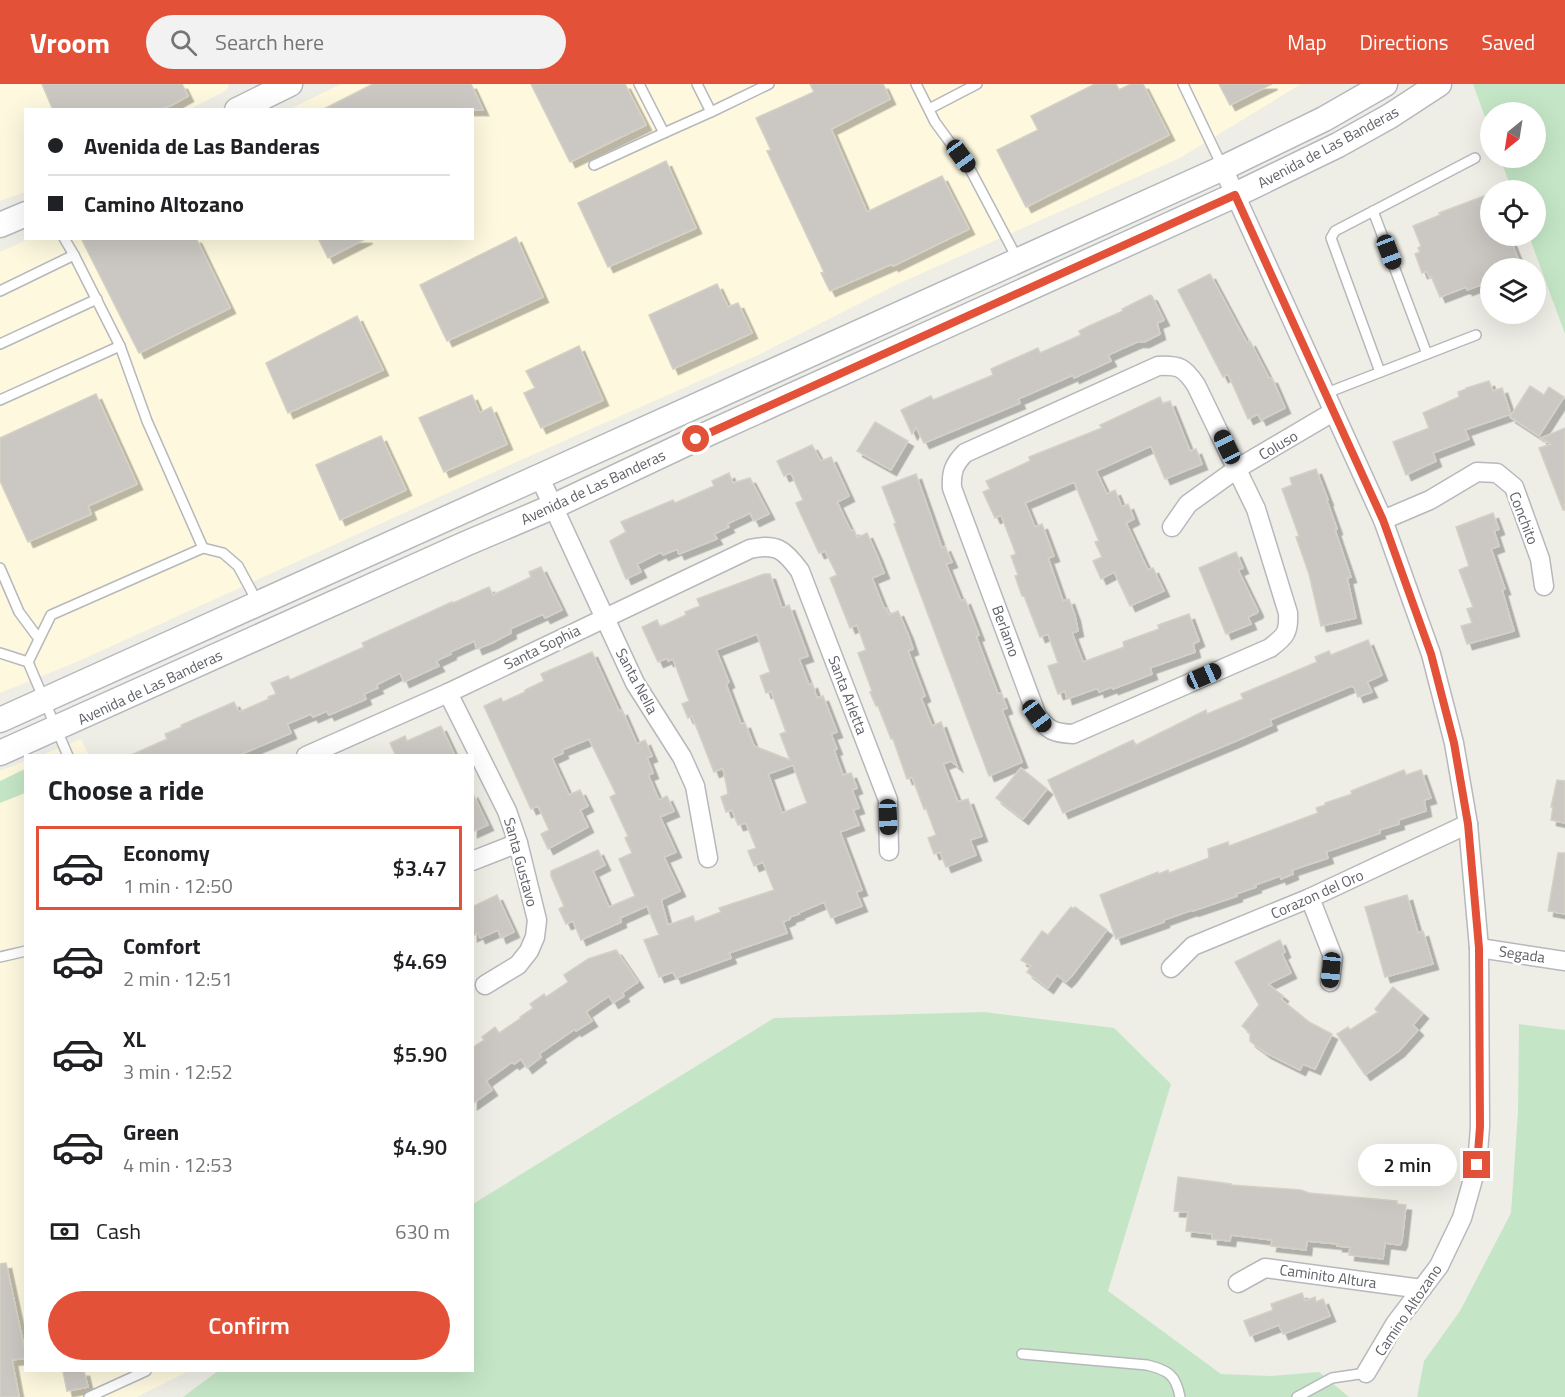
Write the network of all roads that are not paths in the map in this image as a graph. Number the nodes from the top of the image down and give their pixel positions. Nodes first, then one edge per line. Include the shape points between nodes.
1 (639, 84) edge
2 (697, 84) edge
3 (768, 84) edge
4 (916, 84) edge
5 (976, 84) edge
6 (1183, 84) edge
7 (1385, 84) edge
8 (1439, 84) edge
9 (278, 87) edge
10 (241, 108) edge
11 (929, 109) junction
12 (711, 112) junction
13 (664, 132) junction
14 (1475, 158) dead end
15 (594, 165) dead end
16 (1223, 168) junction
17 (1235, 195) junction
18 (1373, 211) junction
19 (24, 215) edge
20 (0, 225) edge
21 (65, 240) edge
22 (74, 255) junction
23 (1018, 261) junction
24 (0, 291) edge
25 (97, 299) junction
26 (1476, 335) dead end
27 (0, 344) edge
28 (120, 346) junction
29 (1427, 354) junction
30 (1380, 372) junction
31 (1324, 394) junction
32 (0, 400) edge
33 (1333, 412) junction
34 (1238, 468) junction
35 (540, 478) junction
36 (552, 507) junction
37 (1383, 520) junction
38 (1172, 527) dead end
39 (203, 548) junction
40 (780, 549) joint
41 (0, 568) edge
42 (1544, 586) dead end
43 (259, 605) junction
44 (605, 617) junction
45 (39, 639) junction
46 (0, 653) edge
47 (28, 662) junction
48 (448, 693) junction
49 (45, 701) junction
50 (0, 720) edge
51 (57, 729) junction
52 (0, 743) edge
53 (0, 753) edge
54 (67, 754) edge
55 (311, 754) edge
56 (1468, 824) junction
57 (518, 843) junction
58 (889, 851) dead end
59 (708, 858) dead end
60 (474, 860) edge
61 (1310, 898) junction
62 (1479, 948) junction
63 (24, 951) edge
64 (0, 957) edge
65 (1565, 961) edge
66 (1171, 968) dead end
67 (1330, 982) dead end
68 (485, 985) dead end
69 (1238, 1283) dead end
70 (1422, 1289) junction
71 (1022, 1354) dead end
72 (144, 1372) edge
73 (1366, 1373) joint
74 (89, 1397) edge
75 (1179, 1397) edge
76 (1297, 1397) edge

1 - 13 lane
2 - 12 lane
3 - 12 lane
4 - 11 lane
5 - 11 lane
6 - 16 lane, Camino Altozano
7 - 16 main road, Avenida de Las Banderas
8 - 17 main road, Avenida de Las Banderas via 1338,146
9 - 10 main road
11 - 23 lane via 971,171
12 - 13 lane
13 - 15 lane
14 - 18 lane
16 - 17 street, Camino Altozano
16 - 23 main road, Avenida de Las Banderas
17 - 31 street, Camino Altozano
17 - 36 main road, Avenida de Las Banderas
18 - 29 lane
18 - 30 lane via 1335,231 1331,238
19 - 20 main road
21 - 22 lane
22 - 24 lane
22 - 25 lane
23 - 35 main road, Avenida de Las Banderas
25 - 27 lane
25 - 28 lane
26 - 29 lane
28 - 32 lane
28 - 39 lane via 147,421
29 - 30 lane
30 - 31 lane
31 - 33 street, Camino Altozano
33 - 34 street, Coluso
33 - 37 street, Camino Altozano
34 - 34 street, Berlamo via 1196,385 1186,371 1174,366 1158,366 965,453 957,462 951,474 952,488 1037,716 1047,729 1073,734 1270,648 1282,639 1288,627 1288,613 1256,509
34 - 38 street, Coluso via 1188,504
35 - 36 street, Santa Nella
35 - 43 main road, Avenida de Las Banderas
36 - 44 street, Santa Nella
36 - 51 main road, Avenida de Las Banderas
37 - 42 street, Conchito via 1430,500 1478,472 1497,473 1514,487 1540,559
37 - 56 street, Camino Altozano via 1431,654 1454,743
39 - 43 lane via 223,552 238,566
39 - 45 lane via 51,615
40 - 44 street, Santa Sophia via 750,549
40 - 58 street, Santa Arletta via 800,571 888,800
41 - 45 lane via 19,612
43 - 49 main road, Avenida de Las Banderas
43 - 51 main road via 248,620 234,629 80,702 66,713
44 - 48 street, Santa Sophia
44 - 59 street, Santa Nella via 635,683 682,757 695,786
45 - 47 lane
46 - 47 lane
47 - 49 lane
48 - 55 street, Santa Sophia
48 - 57 street, Santa Gustavo via 507,811
49 - 50 main road, Avenida de Las Banderas
49 - 51 lane
49 - 52 main road via 25,729
51 - 53 main road, Avenida de Las Banderas
51 - 54 lane
56 - 61 street, Corazon del Oro
56 - 62 street, Camino Altozano
57 - 60 street
57 - 68 street, Santa Gustavo via 537,920 535,937 519,965
61 - 66 street, Corazon del Oro via 1194,946
61 - 67 street via 1333,957
62 - 65 street, Segada
62 - 70 street, Camino Altozano via 1477,1165 1462,1218 1439,1266
63 - 64 lane
69 - 70 street, Caminito Altura via 1265,1268
70 - 73 street, Camino Altozano via 1395,1324
71 - 75 lane via 1161,1368 1177,1384
72 - 74 lane
73 - 76 lane via 1332,1378

